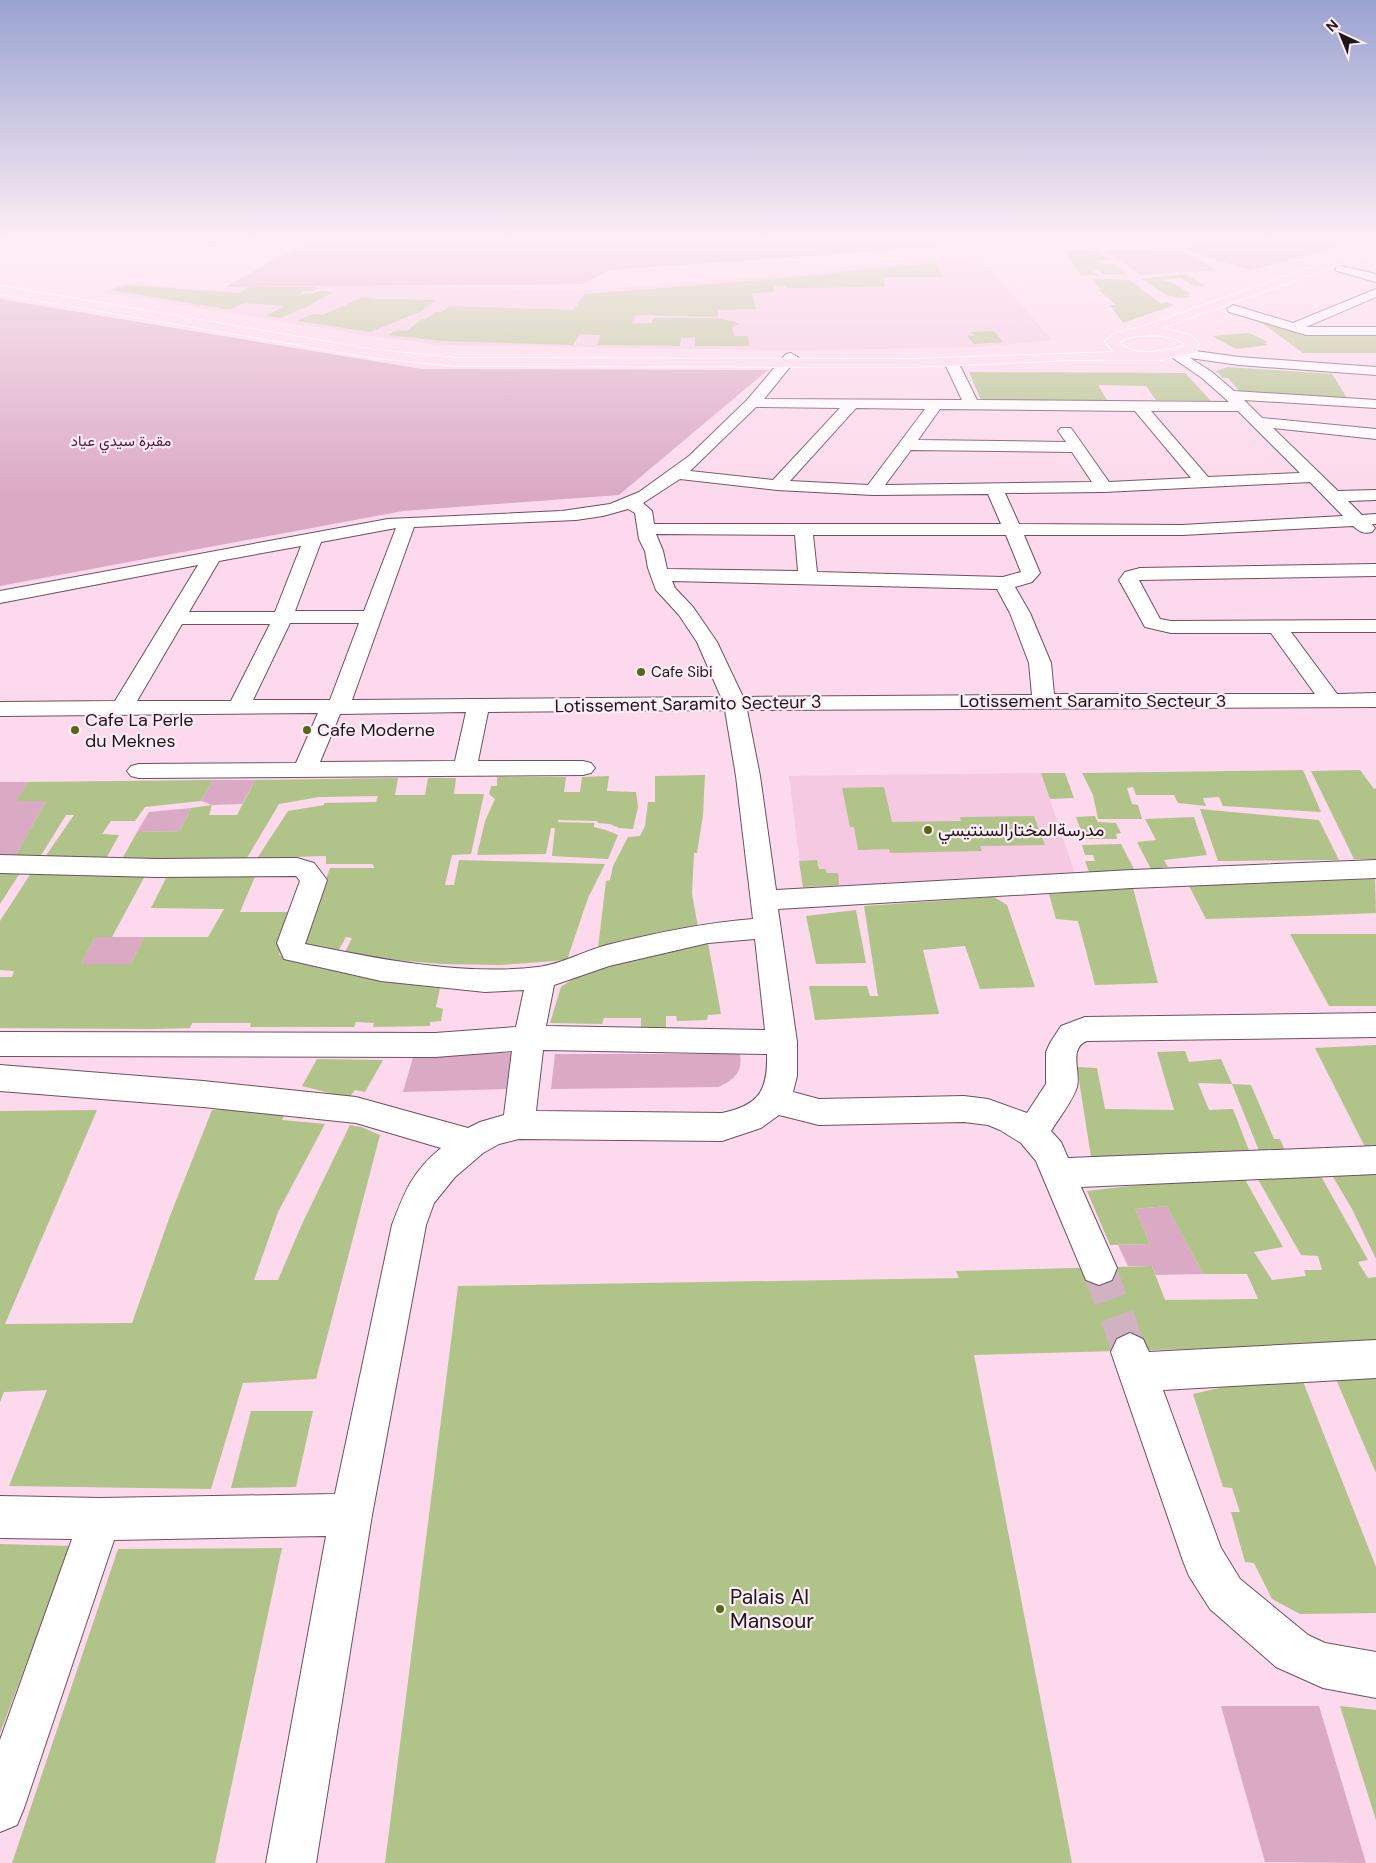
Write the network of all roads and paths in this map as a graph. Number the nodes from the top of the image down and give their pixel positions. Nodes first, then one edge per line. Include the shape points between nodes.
1 (199, 324) edge
2 (253, 324) edge
3 (1158, 324) edge
4 (1196, 324) edge
5 (1282, 324) edge
6 (1300, 324) edge
7 (1292, 327) junction
8 (1376, 331) edge
9 (1132, 333) junction
10 (318, 335) junction
11 (1115, 338) junction
12 (1191, 341) junction
13 (305, 342) junction
14 (1176, 353) junction
15 (1349, 355) dead end
16 (1145, 356) junction
17 (594, 360) junction
18 (788, 361) junction
19 (951, 362) junction
20 (1239, 362) junction
21 (1266, 364) junction
22 (1334, 368) junction
23 (1376, 370) edge
24 (1207, 375) junction
25 (1230, 395) junction
26 (752, 403) junction
27 (1368, 404) edge
28 (851, 405) junction
29 (935, 406) junction
30 (972, 406) junction
31 (1050, 406) junction
32 (1140, 407) junction
33 (1242, 407) junction
34 (1256, 422) junction
35 (1375, 434) edge
36 (905, 444) junction
37 (1076, 447) junction
38 (677, 474) junction
39 (1314, 477) junction
40 (1203, 482) junction
41 (777, 485) junction
42 (1104, 487) junction
43 (994, 488) junction
44 (873, 490) junction
45 (1376, 495) edge
46 (1334, 496) junction
47 (631, 503) junction
48 (1357, 520) junction
49 (1376, 520) edge
50 (408, 522) junction
51 (646, 529) junction
52 (804, 530) junction
53 (1013, 530) junction
54 (1376, 537) edge
55 (312, 539) junction
56 (212, 558) junction
57 (1376, 570) edge
58 (660, 575) junction
59 (808, 577) junction
60 (1003, 582) junction
61 (0, 596) edge
62 (373, 617) junction
63 (178, 618) junction
64 (282, 619) junction
65 (1376, 626) edge
66 (1277, 627) junction
67 (1376, 700) edge
68 (1044, 701) junction
69 (1330, 701) junction
70 (735, 703) junction
71 (478, 707) junction
72 (238, 708) junction
73 (335, 708) junction
74 (0, 709) edge
75 (121, 709) junction
76 (465, 768) junction
77 (583, 768) dead end
78 (305, 770) junction
79 (139, 771) dead end
80 (0, 864) edge
81 (1376, 869) edge
82 (765, 914) junction
83 (541, 978) junction
84 (1376, 1025) edge
85 (529, 1038) junction
86 (782, 1042) junction
87 (0, 1044) edge
88 (0, 1078) edge
89 (773, 1100) junction
90 (519, 1125) junction
91 (1032, 1133) junction
92 (471, 1143) junction
93 (1376, 1160) edge
94 (1059, 1173) junction
95 (1099, 1268) tunnel mouth
96 (1376, 1359) edge
97 (351, 1515) junction
98 (0, 1517) edge
99 (100, 1519) junction
100 (1376, 1675) edge
101 (0, 1808) edge
102 (291, 1863) edge

1 - 13 main road
2 - 10 main road
3 - 9 main road
4 - 12 main road via 1188,327 1184,335
5 - 7 street
6 - 7 street
7 - 8 street via 1306,331
9 - 11 main road
9 - 12 main road via 1165,332
10 - 13 main road
10 - 17 main road via 427,351
11 - 16 main road via 1112,344 1115,347
11 - 18 main road via 1085,345 953,355
12 - 14 main road via 1193,346 1190,349
12 - 21 street via 1218,353
13 - 17 main road via 434,361
14 - 16 main road
14 - 20 street
14 - 24 street
15 - 22 street via 1322,355
16 - 19 main road
16 - 24 street
17 - 18 main road
18 - 19 main road
18 - 26 street
19 - 30 street
20 - 21 street
20 - 24 street via 1213,365 1206,369
21 - 22 street
22 - 23 street
22 - 27 street
24 - 25 street
25 - 27 street
25 - 33 street
26 - 28 street
26 - 38 street
28 - 29 street
28 - 41 street
29 - 30 street
29 - 36 street
30 - 31 street
31 - 32 street
31 - 37 street
32 - 33 street
32 - 40 street
33 - 34 street
34 - 35 street
34 - 39 street
36 - 37 street
36 - 44 street
37 - 42 street
38 - 41 street
38 - 47 street
39 - 40 street
39 - 46 street
40 - 42 street
41 - 44 street
42 - 43 street
43 - 44 street
43 - 53 street
45 - 46 street
46 - 48 street
47 - 50 street via 597,513 566,516
47 - 51 street via 642,511
48 - 49 street
48 - 53 street via 1182,530
48 - 54 street
50 - 55 street
50 - 62 street
51 - 52 street
51 - 58 street
52 - 53 street
52 - 59 street
53 - 60 street via 1031,573 1022,579
55 - 56 street
55 - 64 street
56 - 61 street
56 - 63 street
57 - 66 street via 1140,574 1129,580 1152,623 1160,626
58 - 59 street
58 - 70 street via 666,590 686,611 707,642
59 - 60 street
60 - 68 street via 1020,612 1040,663
62 - 64 street
62 - 73 street
63 - 64 street
63 - 75 street
64 - 72 street
65 - 66 street
66 - 69 street
67 - 69 street, Lotissement Saramito Secteur 3
68 - 69 street, Lotissement Saramito Secteur 3
68 - 70 street, Lotissement Saramito Secteur 3
70 - 71 street, Lotissement Saramito Secteur 3
70 - 82 street via 748,776
71 - 73 street, Lotissement Saramito Secteur 3
71 - 76 street
72 - 73 street, Lotissement Saramito Secteur 3
72 - 75 street, Lotissement Saramito Secteur 3
73 - 78 street
74 - 75 street, Lotissement Saramito Secteur 3
76 - 77 street
76 - 78 street
78 - 79 street
80 - 83 street via 297,867 305,869 314,880 291,943 294,952 381,970 485,981
81 - 82 street via 1132,878
82 - 83 street via 708,933 606,956
82 - 86 street
83 - 85 street
84 - 91 street via 1085,1029 1072,1034 1061,1052 1062,1086
85 - 86 street
85 - 87 street via 434,1045
85 - 90 street
86 - 89 street via 781,1085
88 - 92 street via 356,1110
89 - 90 street via 760,1113 742,1123 722,1127
89 - 91 street via 819,1112 964,1109 988,1112 1011,1120
90 - 92 street via 492,1132
91 - 94 street via 1049,1152
92 - 97 street via 443,1167 420,1196 409,1225
93 - 94 street
94 - 95 street
96 - 100 street via 1134,1362 1204,1561 1225,1594 1292,1651 1323,1665
97 - 99 street
97 - 102 street
98 - 99 street
99 - 101 street

